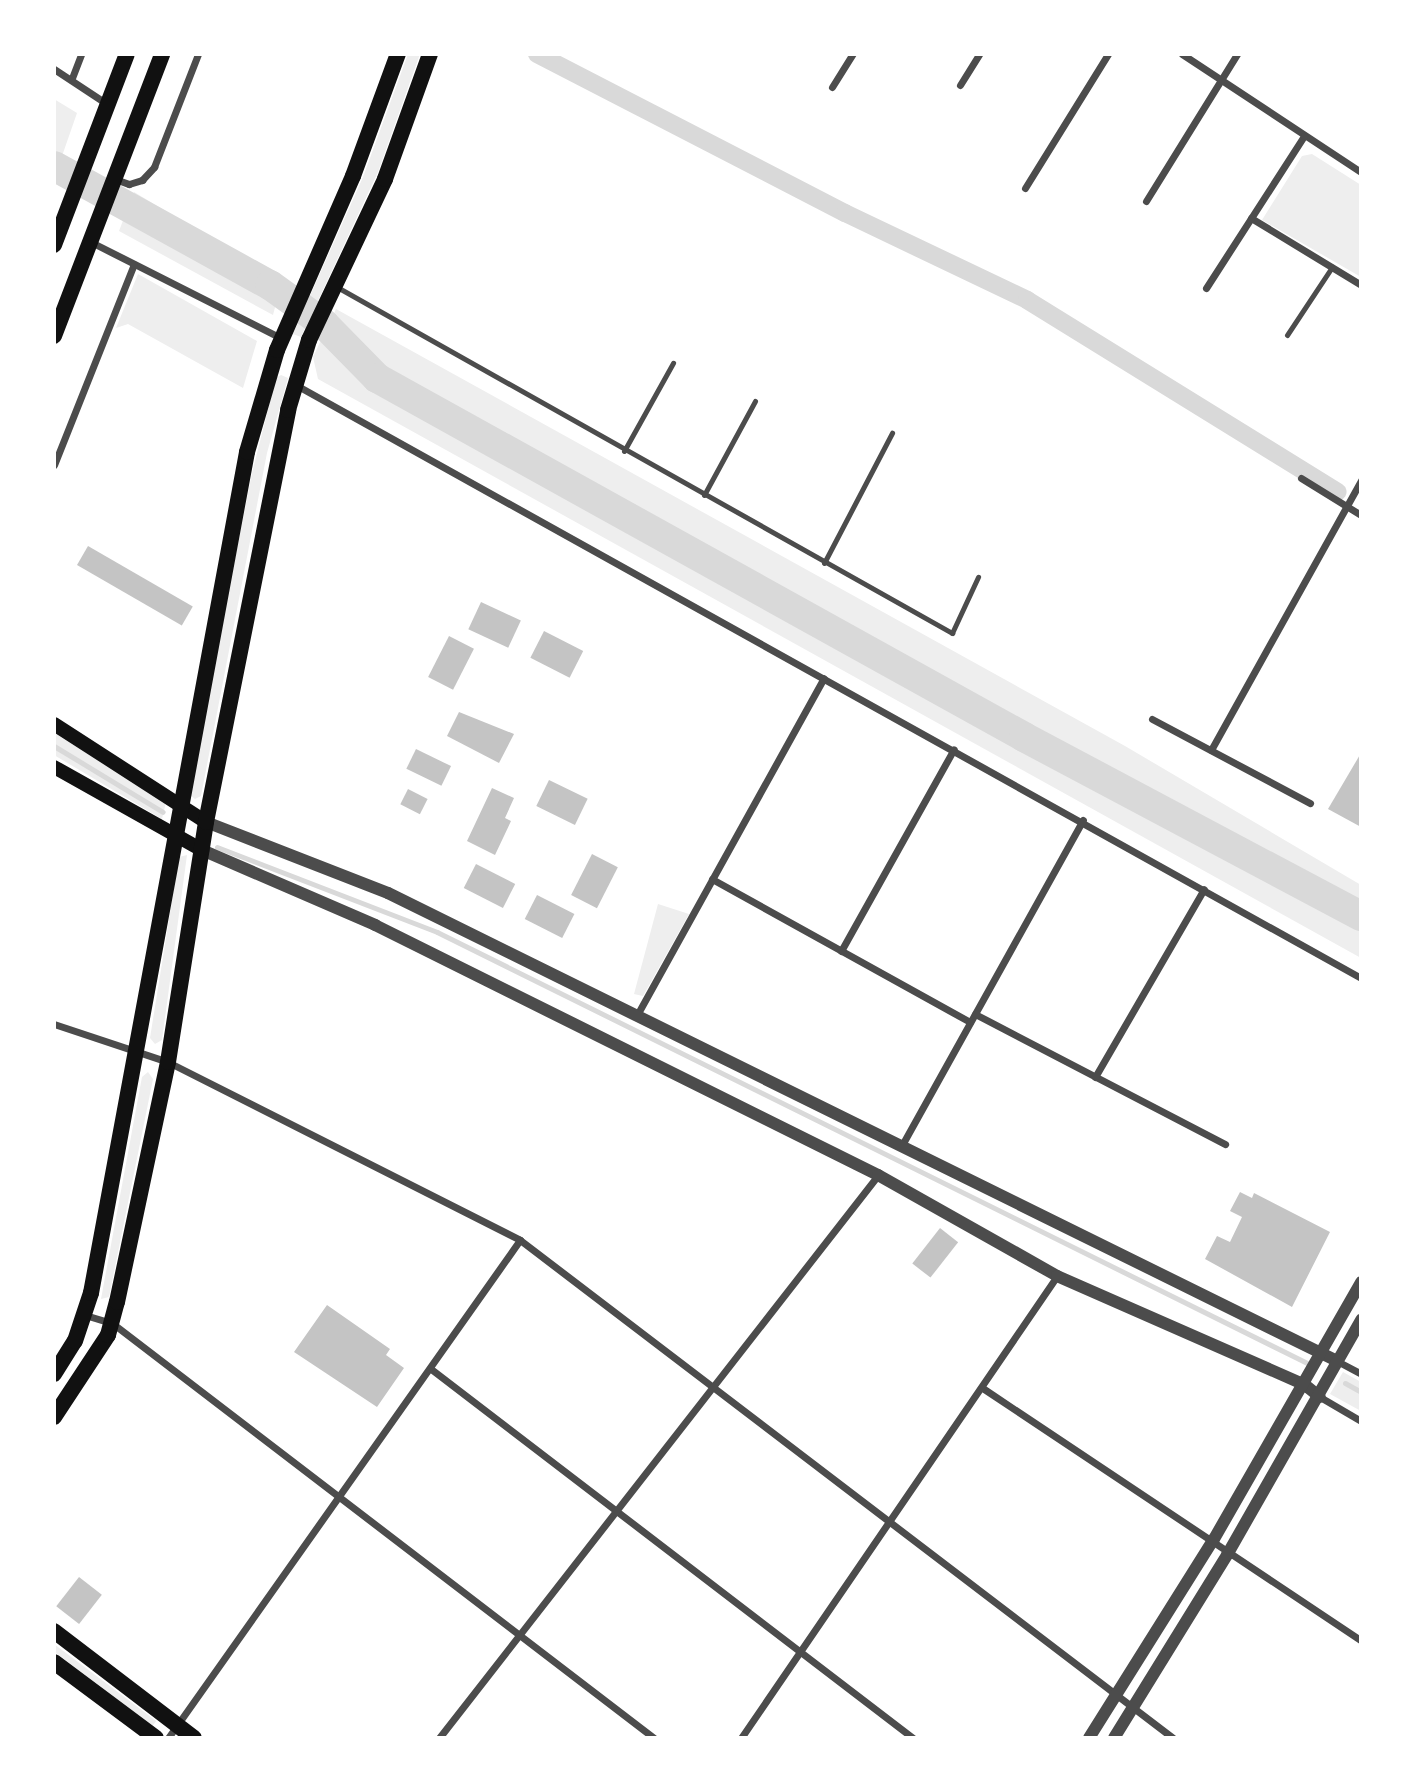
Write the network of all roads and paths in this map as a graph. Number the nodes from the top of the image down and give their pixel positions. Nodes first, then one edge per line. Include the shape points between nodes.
1 (81, 54) edge
2 (127, 54) edge
3 (162, 54) edge
4 (198, 54) edge
5 (398, 54) edge
6 (429, 54) edge
7 (853, 54) edge
8 (979, 54) edge
9 (1108, 54) edge
10 (1182, 54) edge
11 (1237, 54) edge
12 (54, 69) edge
13 (72, 78) junction
14 (1221, 82) junction
15 (960, 85) dead end
16 (832, 87) dead end
17 (107, 104) junction
18 (1304, 136) junction
19 (1361, 172) edge
20 (114, 182) junction
21 (1025, 188) dead end
22 (1146, 201) dead end
23 (61, 210) edge
24 (1251, 218) junction
25 (91, 242) junction
26 (54, 245) edge
27 (134, 264) junction
28 (1332, 267) junction
29 (335, 285) junction
30 (1361, 285) edge
31 (1206, 288) dead end
32 (1287, 335) dead end
33 (54, 336) edge
34 (279, 345) junction
35 (302, 361) junction
36 (673, 363) dead end
37 (295, 384) junction
38 (755, 401) dead end
39 (892, 433) dead end
40 (624, 451) junction
41 (54, 465) edge
42 (1301, 478) dead end
43 (1361, 480) edge
44 (704, 495) junction
45 (1346, 506) junction
46 (1361, 515) edge
47 (824, 563) junction
48 (978, 577) dead end
49 (824, 678) junction
50 (1152, 719) dead end
51 (54, 724) edge
52 (954, 749) junction
53 (1211, 750) junction
54 (54, 766) edge
55 (179, 802) junction
56 (1310, 803) dead end
57 (1083, 820) junction
58 (206, 822) junction
59 (173, 836) junction
60 (202, 850) junction
61 (712, 879) junction
62 (1204, 889) junction
63 (841, 951) junction
64 (1361, 978) edge
65 (637, 1015) junction
66 (972, 1018) junction
67 (54, 1024) edge
68 (138, 1050) junction
69 (168, 1062) junction
70 (1095, 1077) junction
71 (1225, 1144) dead end
72 (902, 1145) junction
73 (878, 1175) junction
74 (520, 1240) junction
75 (1057, 1276) junction
76 (1361, 1282) edge
77 (85, 1315) junction
78 (1361, 1320) edge
79 (112, 1323) junction
80 (1320, 1353) junction
81 (1337, 1361) junction
82 (431, 1369) junction
83 (54, 1374) edge
84 (1361, 1374) edge
85 (713, 1384) junction
86 (1305, 1385) junction
87 (984, 1389) junction
88 (1320, 1397) junction
89 (54, 1417) edge
90 (1361, 1421) edge
91 (341, 1498) junction
92 (616, 1511) junction
93 (891, 1521) junction
94 (1213, 1539) junction
95 (1227, 1555) junction
96 (54, 1631) edge
97 (520, 1634) junction
98 (1361, 1640) edge
99 (800, 1651) junction
100 (54, 1662) edge
101 (1115, 1694) junction
102 (1132, 1707) junction
103 (173, 1731) edge
104 (156, 1738) edge
105 (194, 1738) edge
106 (439, 1738) edge
107 (654, 1738) edge
108 (741, 1738) edge
109 (913, 1738) edge
110 (1089, 1738) edge
111 (1114, 1738) edge
112 (1173, 1738) edge

1 - 13 street
2 - 17 main road
3 - 20 main road
4 - 20 street via 154,167 142,180
5 - 34 main road via 353,176
6 - 29 main road via 385,179
7 - 16 street
8 - 15 street
9 - 21 street
10 - 14 street
11 - 14 street
12 - 13 street
13 - 17 street
14 - 18 street
14 - 22 street
17 - 23 main road via 75,191
18 - 19 street
18 - 24 street
20 - 25 main road
23 - 26 main road
24 - 28 street
24 - 31 street
25 - 27 street
25 - 33 main road
27 - 34 street
27 - 41 street
28 - 30 street
28 - 32 lane
29 - 35 main road
29 - 40 lane
34 - 35 main road
34 - 55 main road via 247,452
35 - 37 main road
36 - 40 lane
37 - 49 street
37 - 58 main road via 275,455
38 - 44 lane
39 - 47 lane
40 - 44 lane
42 - 45 street
43 - 45 street
44 - 47 lane
45 - 46 street
45 - 53 street
47 - 48 lane via 952,633
49 - 52 street
49 - 61 street
50 - 53 street
51 - 55 main road
52 - 57 street
52 - 63 street
53 - 56 street
54 - 59 main road
55 - 58 main road
55 - 59 main road
57 - 62 street
57 - 66 street
58 - 60 main road
58 - 65 street via 388,893
59 - 60 main road
59 - 68 main road
60 - 69 main road
60 - 73 street via 366,920
61 - 63 street
61 - 65 street
62 - 64 street
62 - 70 street
63 - 66 street
65 - 72 street
66 - 70 street
66 - 72 street
67 - 68 street
68 - 69 street
68 - 77 main road
69 - 74 street
69 - 79 main road
70 - 71 street
72 - 80 street
73 - 75 street
73 - 85 street
74 - 82 street
74 - 85 street
75 - 86 street
75 - 87 street
76 - 80 street
77 - 79 street
77 - 83 main road
78 - 81 street
79 - 89 main road via 102,1347
79 - 91 street
80 - 81 street
80 - 86 street
81 - 84 street
81 - 88 street
82 - 91 street
82 - 92 street
85 - 92 street
85 - 93 street
86 - 88 street
86 - 94 street
87 - 93 street
87 - 94 street
88 - 90 street
88 - 95 street
91 - 97 street
91 - 103 street
92 - 97 street
92 - 99 street
93 - 99 street
93 - 101 street
94 - 95 street
94 - 101 street
95 - 98 street
95 - 102 street
96 - 103 main road
97 - 106 street
97 - 107 street
99 - 108 street
99 - 109 street
100 - 104 main road
101 - 102 street
101 - 110 street
102 - 111 street
102 - 112 street
103 - 105 main road

